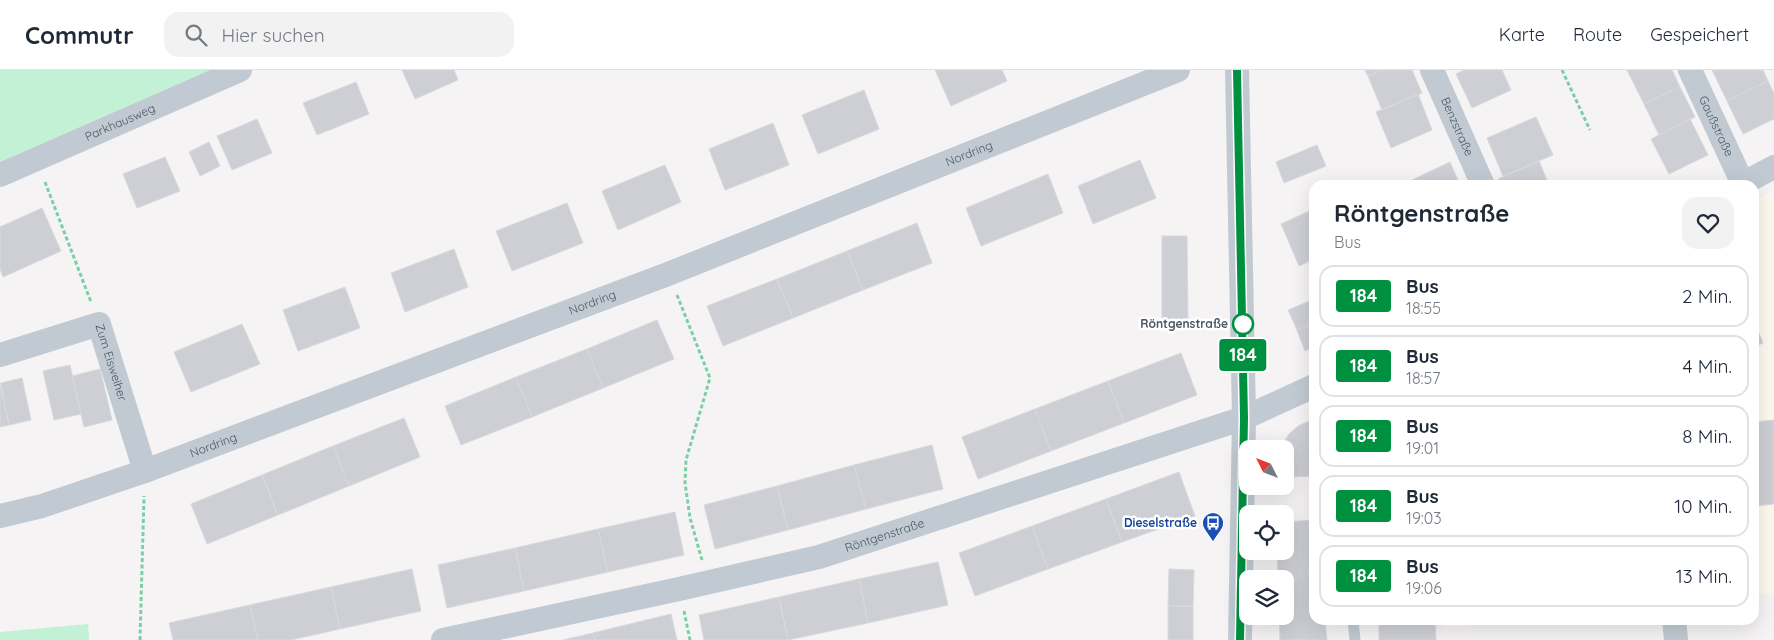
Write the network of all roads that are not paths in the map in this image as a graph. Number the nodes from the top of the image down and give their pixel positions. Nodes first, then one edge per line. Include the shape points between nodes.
1 (240, 70) edge
2 (1178, 70) edge
3 (1237, 70) edge
4 (1432, 70) edge
5 (1690, 70) edge
6 (1774, 167) edge
7 (0, 175) edge
8 (1481, 180) edge
9 (1740, 180) edge
10 (1750, 180) edge
11 (0, 355) edge
12 (1309, 388) edge
13 (1244, 418) junction
14 (145, 471) junction
15 (0, 516) edge
16 (1354, 625) edge
17 (1674, 625) edge
18 (442, 640) edge
19 (1240, 640) edge
20 (1355, 640) edge
21 (1676, 640) edge

1 - 7 street, Parkhausweg
2 - 14 street, Nordring via 668,274
3 - 13 street
4 - 8 street, Benzstraße
5 - 9 street, Gaußstraße
6 - 10 street
11 - 14 street, Zum Eisweiher via 99,324
12 - 13 street, Röntgenstraße
13 - 18 street, Röntgenstraße via 819,557
13 - 19 street
14 - 15 street, Nordring via 42,506
16 - 20 lane
17 - 21 street

